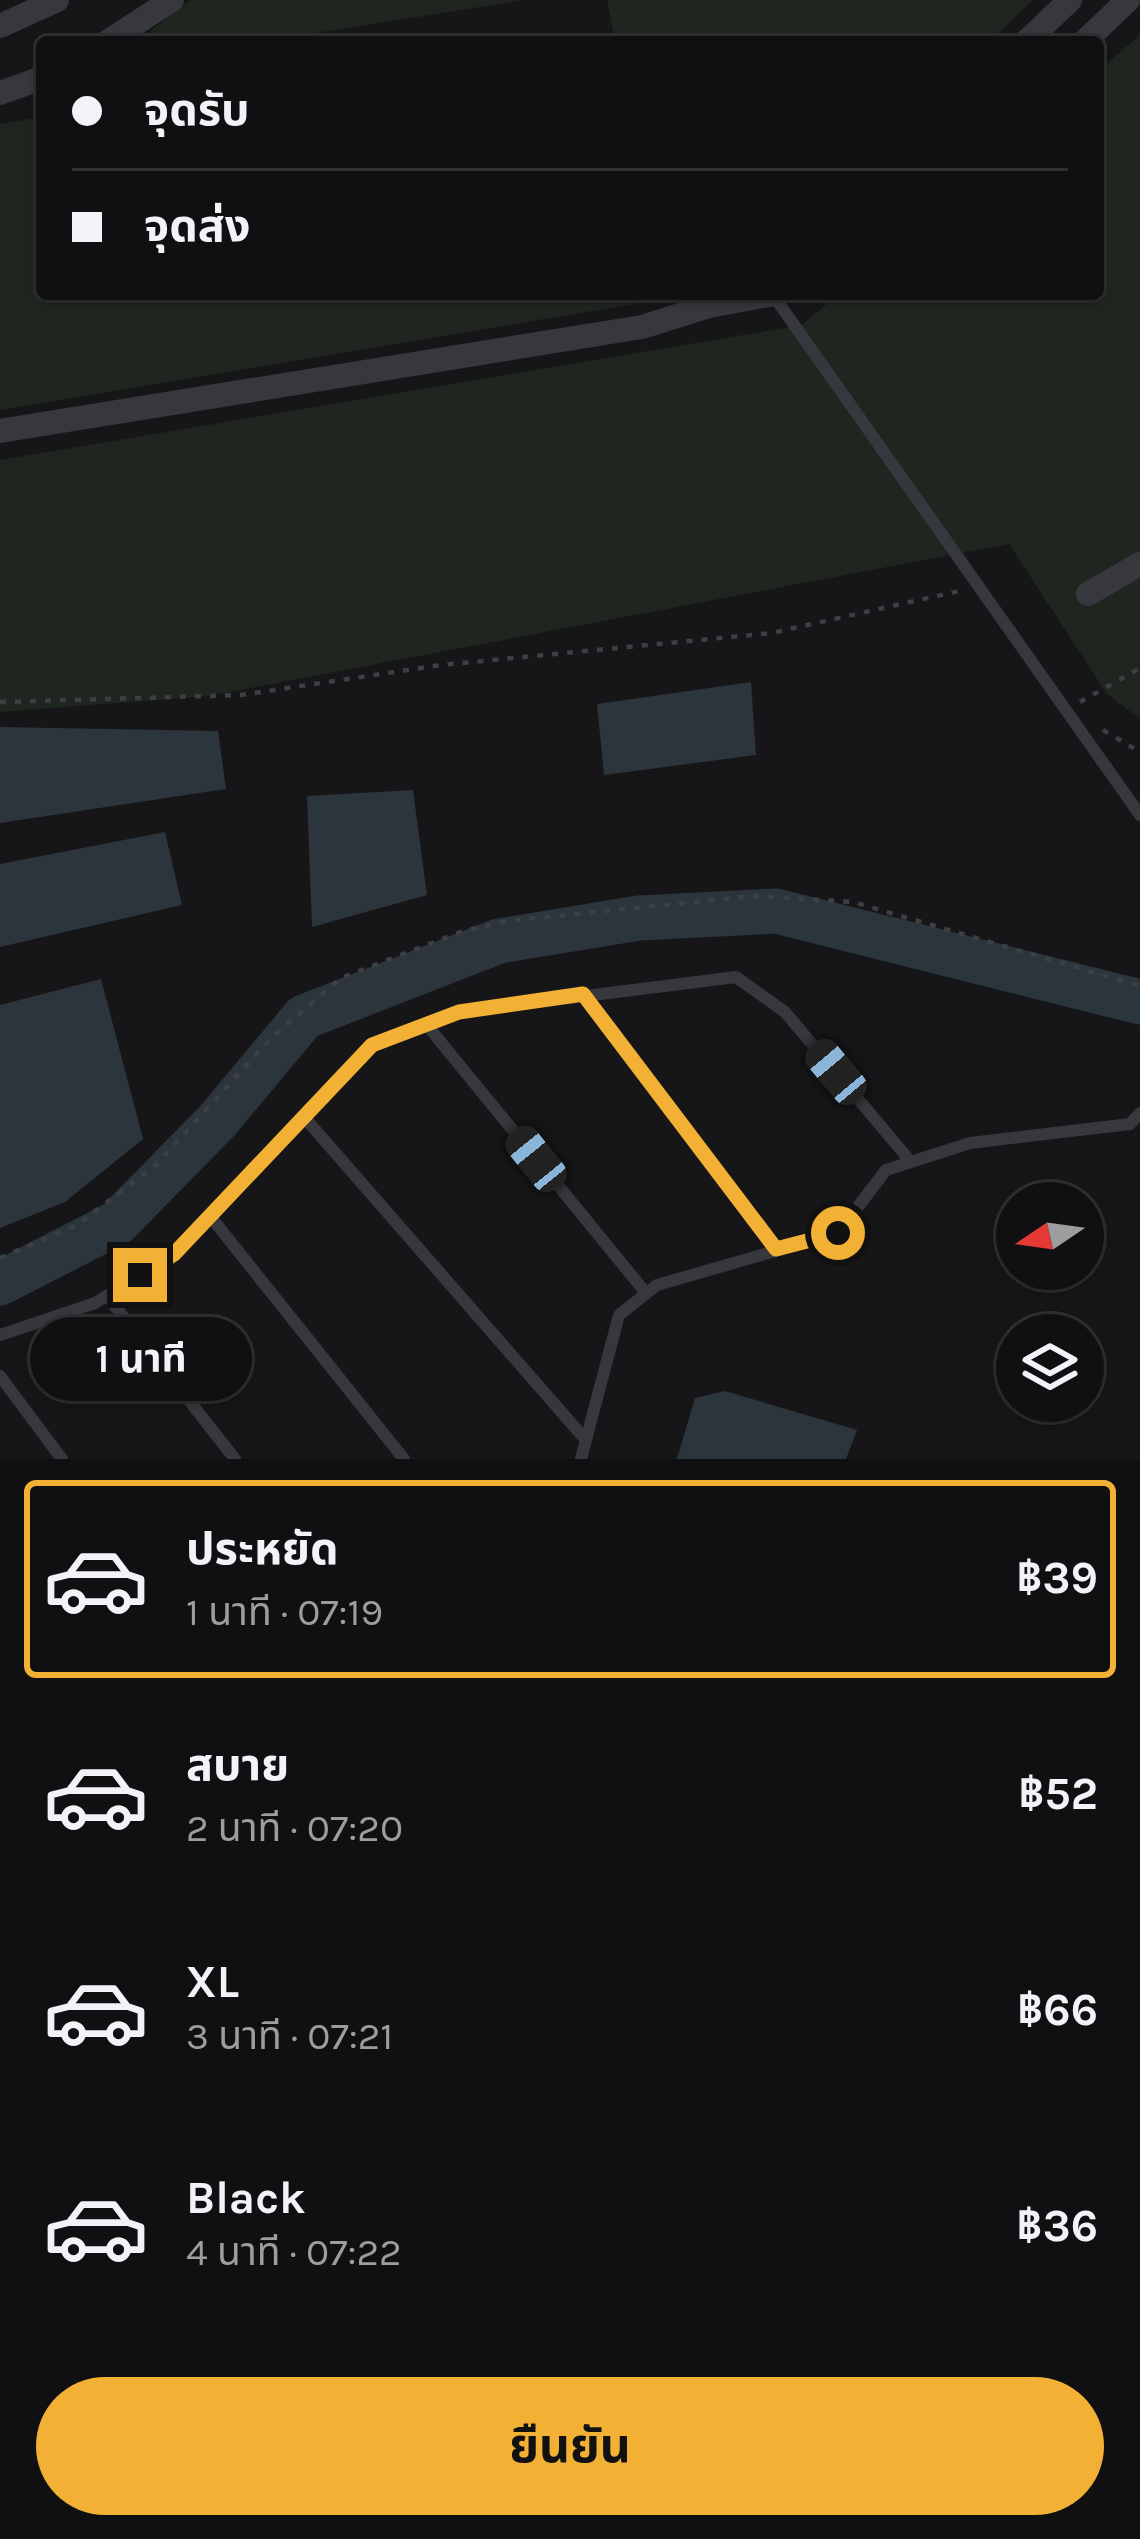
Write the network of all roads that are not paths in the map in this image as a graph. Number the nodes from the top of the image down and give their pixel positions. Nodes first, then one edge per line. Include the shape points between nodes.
1 (57, 0) edge
2 (172, 0) edge
3 (1070, 0) edge
4 (1128, 0) edge
5 (0, 26) edge
6 (116, 36) edge
7 (1032, 36) edge
8 (1090, 36) edge
9 (36, 80) edge
10 (0, 93) edge
11 (717, 300) edge
12 (777, 300) edge
13 (0, 431) edge
14 (1140, 564) edge
15 (1088, 594) dead end
16 (1140, 815) edge
17 (583, 994) junction
18 (426, 1024) junction
19 (1140, 1113) edge
20 (304, 1117) junction
21 (911, 1162) junction
22 (210, 1216) junction
23 (776, 1249) junction
24 (646, 1293) junction
25 (107, 1296) junction
26 (0, 1335) edge
27 (0, 1376) edge
28 (584, 1439) junction
29 (62, 1459) edge
30 (235, 1459) edge
31 (404, 1459) edge
32 (580, 1459) edge

1 - 5 street
2 - 6 street
3 - 7 street
4 - 8 street
9 - 10 street
11 - 13 street via 642,327
12 - 16 lane
14 - 15 street
17 - 18 lane
17 - 21 lane via 736,977 785,1012
17 - 23 lane
18 - 20 lane via 372,1045
18 - 24 lane
19 - 21 lane via 1130,1124 970,1143
20 - 22 lane
20 - 28 lane
21 - 23 lane via 886,1170 838,1233
22 - 25 lane via 174,1254
22 - 31 lane
23 - 24 lane
24 - 28 lane via 619,1315
25 - 26 lane
25 - 30 lane
27 - 29 lane
28 - 32 lane

